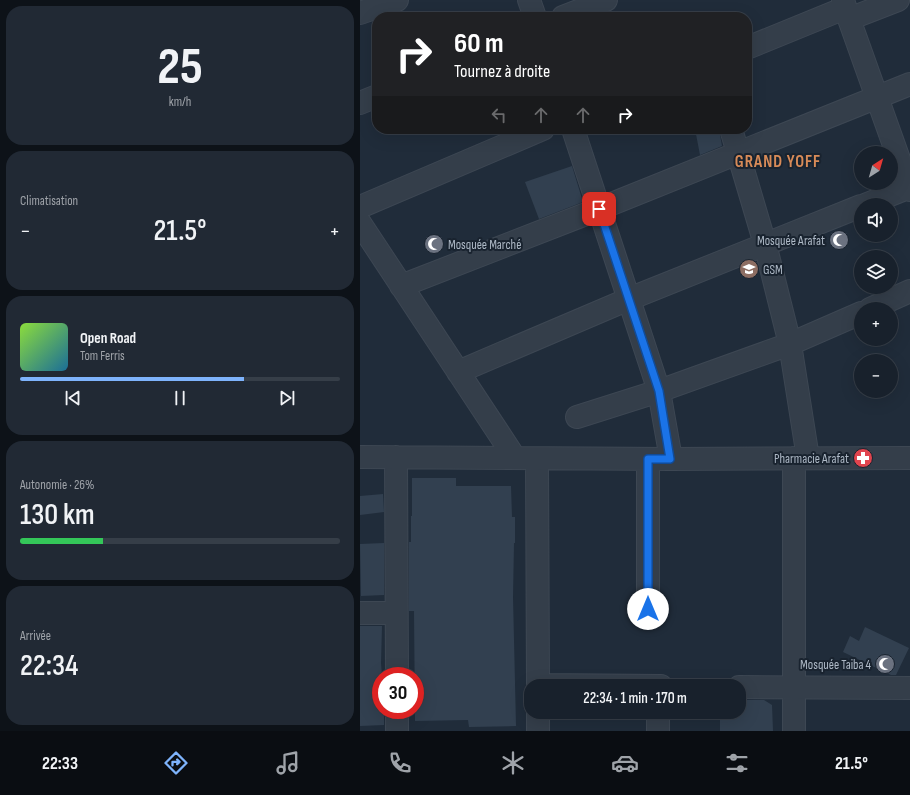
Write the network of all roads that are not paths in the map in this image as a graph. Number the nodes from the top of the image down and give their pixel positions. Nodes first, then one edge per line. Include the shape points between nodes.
1 (397, 0) edge
2 (529, 0) edge
3 (606, 0) edge
4 (898, 0) edge
5 (846, 9) edge
6 (533, 12) edge
7 (576, 12) edge
8 (360, 13) edge
9 (752, 46) edge
10 (910, 84) edge
11 (877, 97) junction
12 (372, 98) edge
13 (360, 103) edge
14 (531, 134) edge
15 (575, 134) edge
16 (731, 134) edge
17 (737, 153) junction
18 (910, 188) edge
19 (883, 198) edge
20 (360, 207) edge
21 (599, 209) junction
22 (854, 209) edge
23 (360, 223) edge
24 (765, 244) junction
25 (401, 286) junction
26 (910, 291) edge
27 (629, 299) junction
28 (886, 302) edge
29 (854, 316) edge
30 (790, 344) junction
31 (458, 372) junction
32 (659, 391) junction
33 (577, 417) dead end
34 (360, 457) edge
35 (396, 457) junction
36 (514, 458) junction
37 (801, 458) junction
38 (910, 458) edge
39 (537, 459) junction
40 (648, 459) junction
41 (670, 459) junction
42 (648, 609) dead end
43 (360, 613) edge
44 (396, 613) junction
45 (397, 667) edge
46 (538, 679) edge
47 (746, 687) edge
48 (795, 687) junction
49 (910, 688) edge
50 (397, 719) edge
51 (538, 719) edge
52 (658, 719) edge
53 (397, 731) edge
54 (538, 731) edge
55 (658, 731) edge
56 (794, 731) edge

1 - 8 street
2 - 6 street
3 - 7 street
4 - 5 street
5 - 9 street
5 - 11 street
10 - 11 street
11 - 17 street
11 - 18 street
12 - 13 street
14 - 20 street
15 - 21 street
16 - 17 street
17 - 21 street
17 - 24 street
18 - 19 street
21 - 25 street
21 - 27 street
22 - 24 street
23 - 25 street
24 - 27 street
24 - 30 street
25 - 31 street
26 - 28 street
27 - 31 street
27 - 32 street
29 - 30 street
30 - 32 street
30 - 37 street
31 - 36 street
32 - 33 street
32 - 41 street
34 - 35 street
35 - 36 street
35 - 44 street
36 - 39 street
37 - 38 street
37 - 41 street
37 - 48 street
39 - 40 street
39 - 46 street
40 - 41 street
40 - 42 street
43 - 44 street
44 - 45 street
47 - 48 street
48 - 49 street
48 - 56 street
50 - 53 street
51 - 54 street
52 - 55 street

